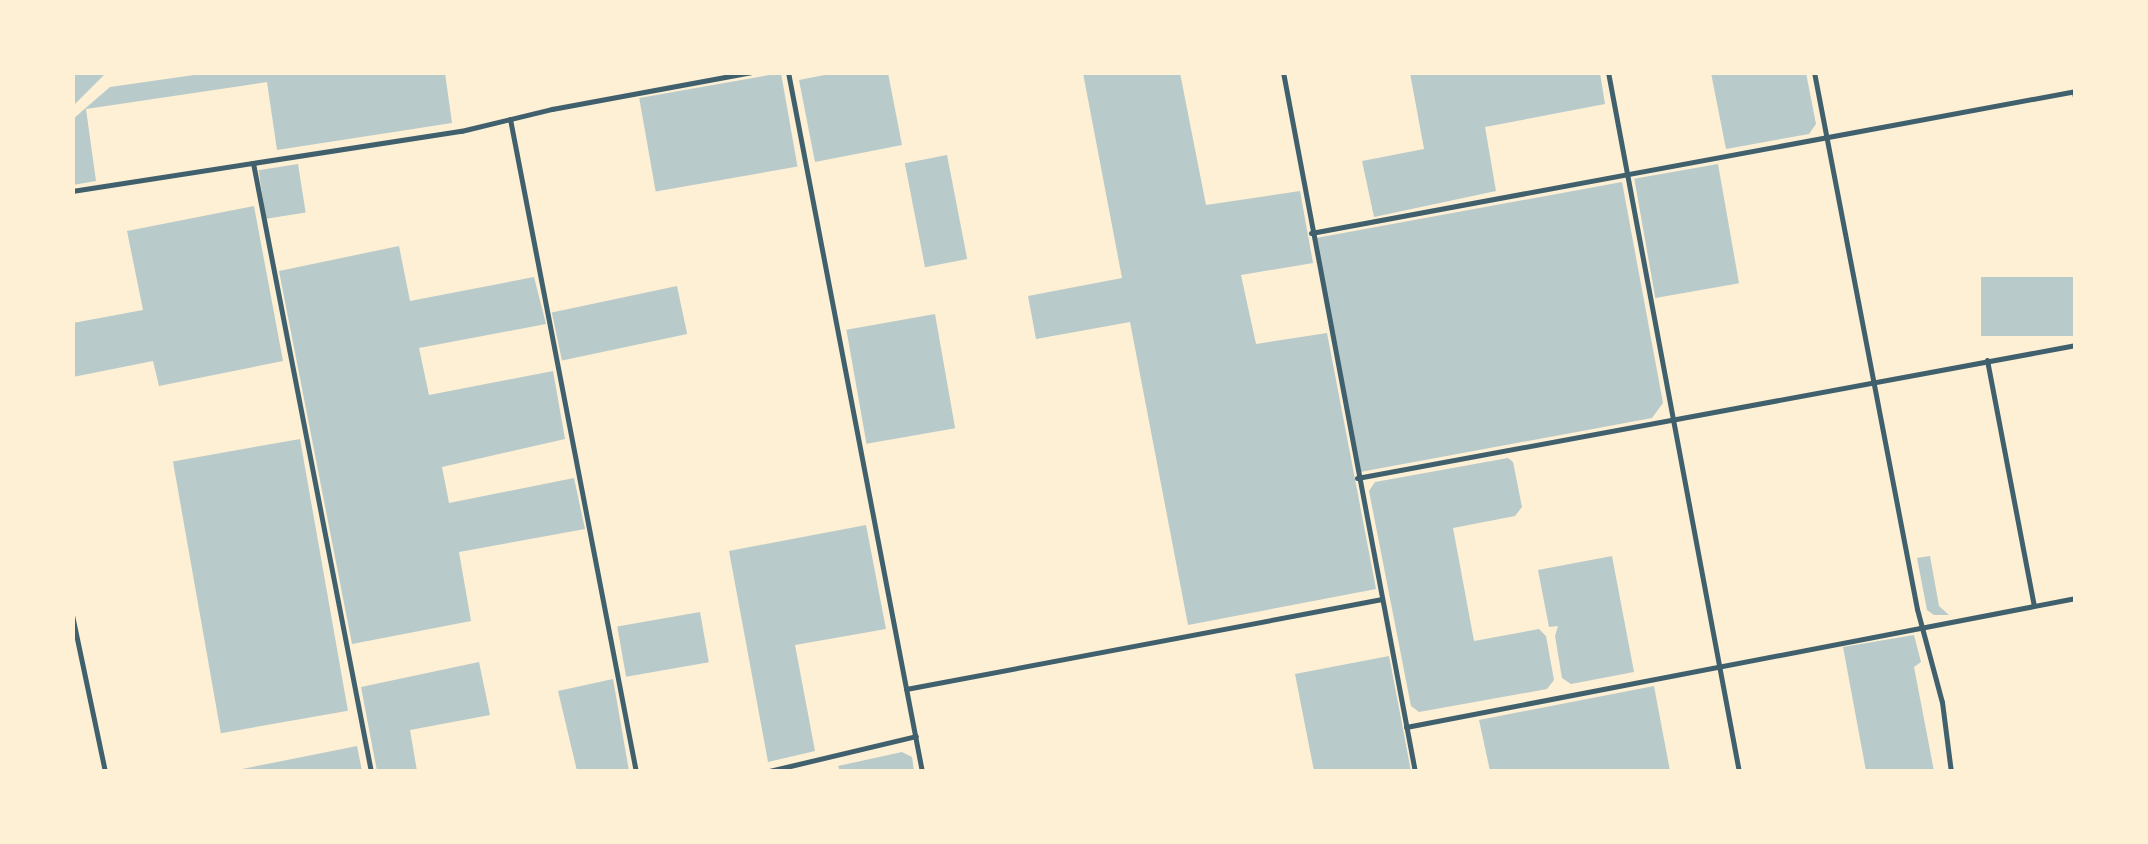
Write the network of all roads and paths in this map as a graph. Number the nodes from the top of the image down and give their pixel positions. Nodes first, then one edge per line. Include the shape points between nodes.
1 (751, 72) edge
2 (788, 72) edge
3 (1282, 72) edge
4 (1608, 72) edge
5 (1814, 72) edge
6 (2074, 92) edge
7 (2076, 102) edge
8 (510, 119) junction
9 (1827, 139) junction
10 (253, 164) junction
11 (1627, 175) junction
12 (72, 191) edge
13 (1311, 233) junction
14 (2076, 345) edge
15 (1987, 360) junction
16 (1872, 381) junction
17 (1671, 419) junction
18 (1357, 478) junction
19 (2076, 598) edge
20 (1381, 599) junction
21 (2034, 606) junction
22 (72, 615) edge
23 (1921, 626) junction
24 (1718, 666) junction
25 (906, 689) junction
26 (1406, 727) junction
27 (916, 736) junction
28 (105, 772) edge
29 (371, 772) edge
30 (636, 772) edge
31 (766, 772) edge
32 (922, 772) edge
33 (1415, 772) edge
34 (1739, 772) edge
35 (1951, 772) edge

1 - 8 street
2 - 25 street
3 - 13 street
4 - 11 street
5 - 9 street
6 - 7 street
6 - 9 street
8 - 10 street
8 - 30 street
9 - 11 street
9 - 16 street
10 - 12 street
10 - 29 street
11 - 13 street
11 - 17 street
13 - 18 street
14 - 15 street
15 - 16 street
15 - 21 street
16 - 17 street
16 - 23 street
17 - 18 street
17 - 24 street
18 - 20 street
19 - 21 street
20 - 25 street
20 - 26 street
21 - 23 street
22 - 28 street
23 - 24 street
23 - 35 street via 1942,702
24 - 26 street
24 - 34 street
25 - 27 street
26 - 33 street
27 - 31 street
27 - 32 street

